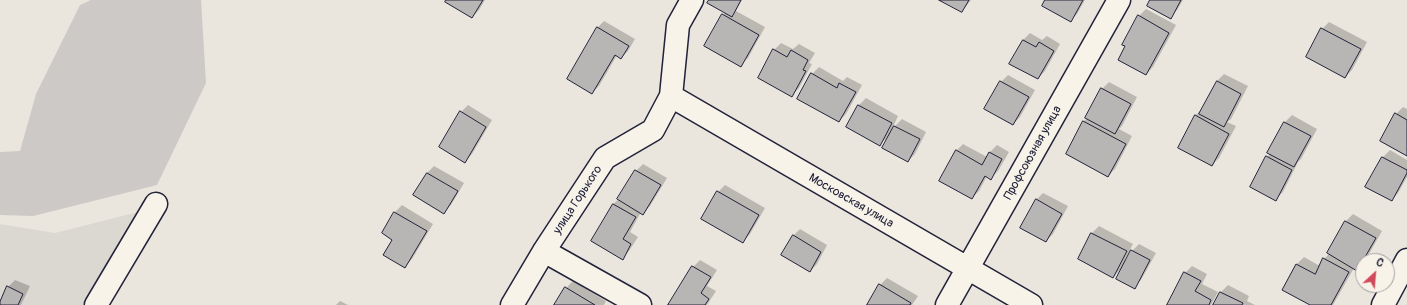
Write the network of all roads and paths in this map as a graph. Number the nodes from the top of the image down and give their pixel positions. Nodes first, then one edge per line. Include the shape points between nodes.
1 (692, 0) edge
2 (1119, 0) edge
3 (671, 96) junction
4 (156, 204) dead end
5 (544, 251) junction
6 (1407, 260) edge
7 (968, 269) junction
8 (96, 305) edge
9 (512, 305) edge
10 (640, 305) edge
11 (947, 305) edge
12 (1031, 305) edge
13 (1383, 305) edge

1 - 3 street, улица Горького via 678,25
2 - 7 street, Профсоюзная улица
3 - 5 street, улица Горького via 652,130 606,158
3 - 7 street, Московская улица
4 - 8 street
5 - 9 street, улица Горького
5 - 10 street
6 - 13 street
7 - 11 street, Профсоюзная улица
7 - 12 street, Московская улица

